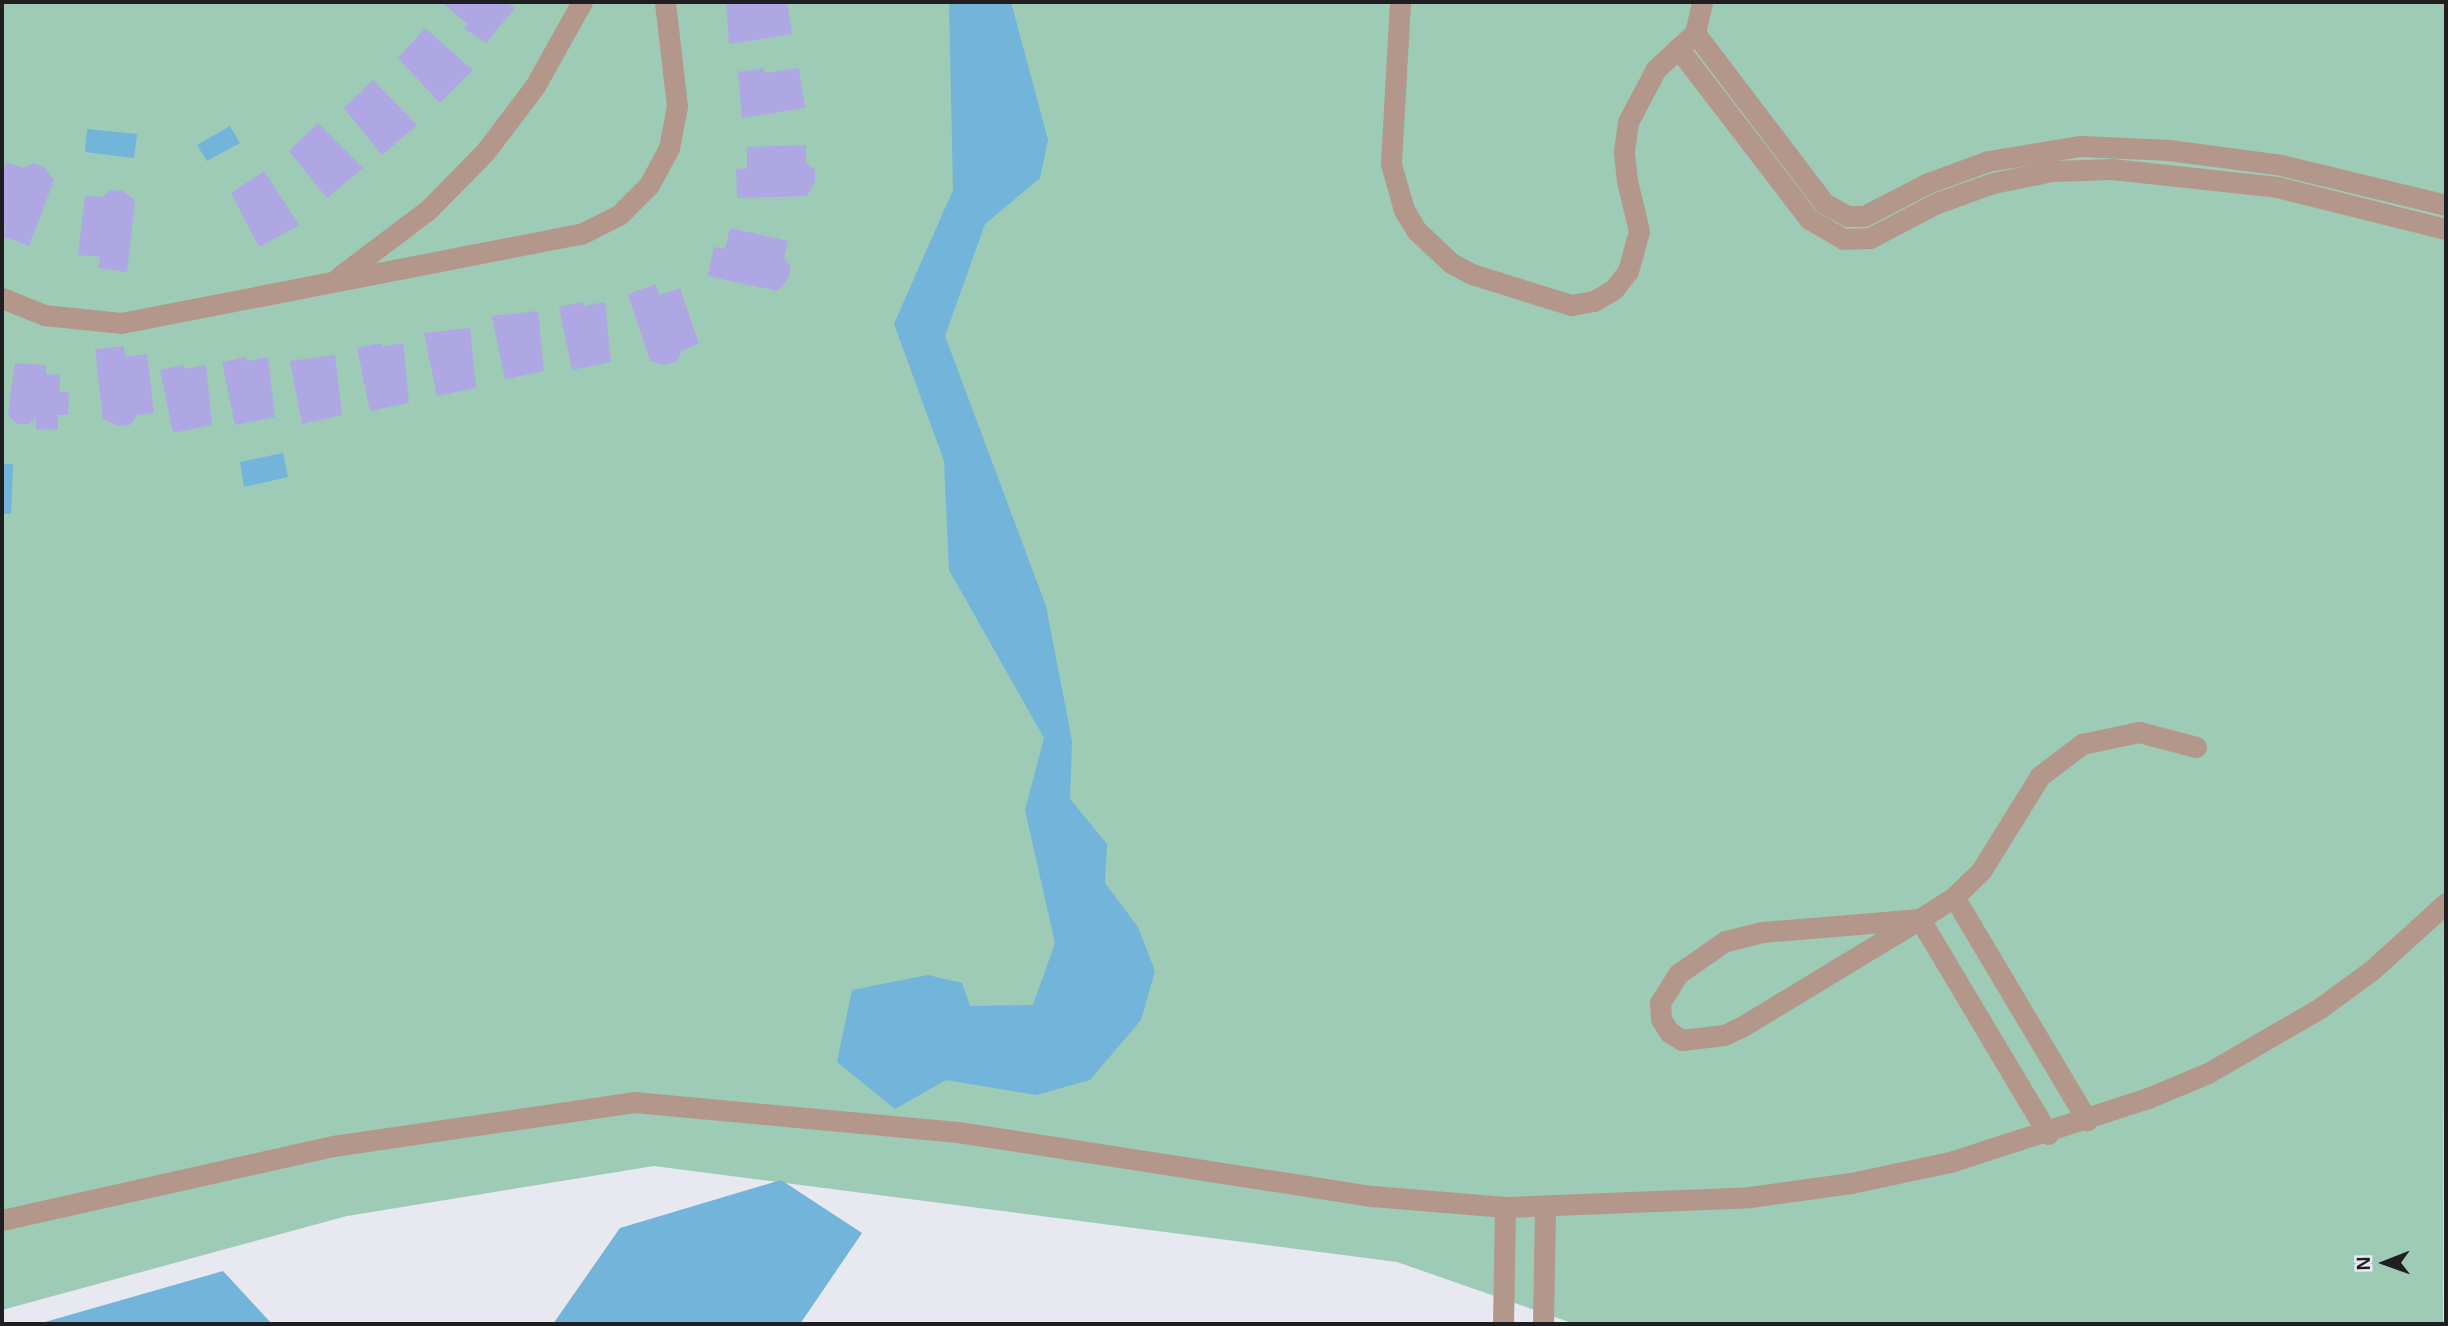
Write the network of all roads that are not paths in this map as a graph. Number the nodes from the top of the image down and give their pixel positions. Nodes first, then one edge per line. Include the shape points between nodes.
1 (582, 2) edge
2 (665, 2) edge
3 (1400, 2) edge
4 (1702, 2) edge
5 (1695, 33) junction
6 (1678, 48) junction
7 (2446, 205) edge
8 (2446, 229) edge
9 (328, 284) junction
10 (2, 298) edge
11 (2196, 747) dead end
12 (1954, 897) junction
13 (2446, 903) edge
14 (1920, 919) junction
15 (2087, 1120) junction
16 (2048, 1134) junction
17 (1545, 1206) junction
18 (1505, 1207) junction
19 (2, 1220) edge
20 (1503, 1324) edge
21 (1543, 1324) edge

1 - 9 street via 535,86 485,152 407,228
2 - 9 street via 677,106 669,148 649,185 619,215 582,234
3 - 6 street via 1391,164 1404,210 1416,230 1451,263 1571,305 1604,295 1628,271 1639,231 1627,181 1628,122 1656,69
4 - 5 street
5 - 6 street
5 - 7 street via 1824,203 1847,216 1864,216 1928,183 1988,161 2081,146 2169,150 2281,165
6 - 8 street via 1809,219 1843,239 1870,238 1937,203 1993,183 2052,172 2112,169 2277,187
9 - 10 street via 121,323 44,314
11 - 12 street via 2138,732 2082,744 2040,776 1995,850
12 - 14 street
12 - 15 street
13 - 15 street via 2372,970 2265,1043 2208,1073
14 - 14 street via 1724,1035 1682,1040 1669,1032 1661,1019 1660,1003 1678,974 1725,941 1762,932
14 - 16 street
15 - 16 street
16 - 17 street via 1950,1163 1851,1183 1750,1197
17 - 18 street
17 - 21 street
18 - 19 street via 1373,1196 958,1132 635,1102 333,1146
18 - 20 street

